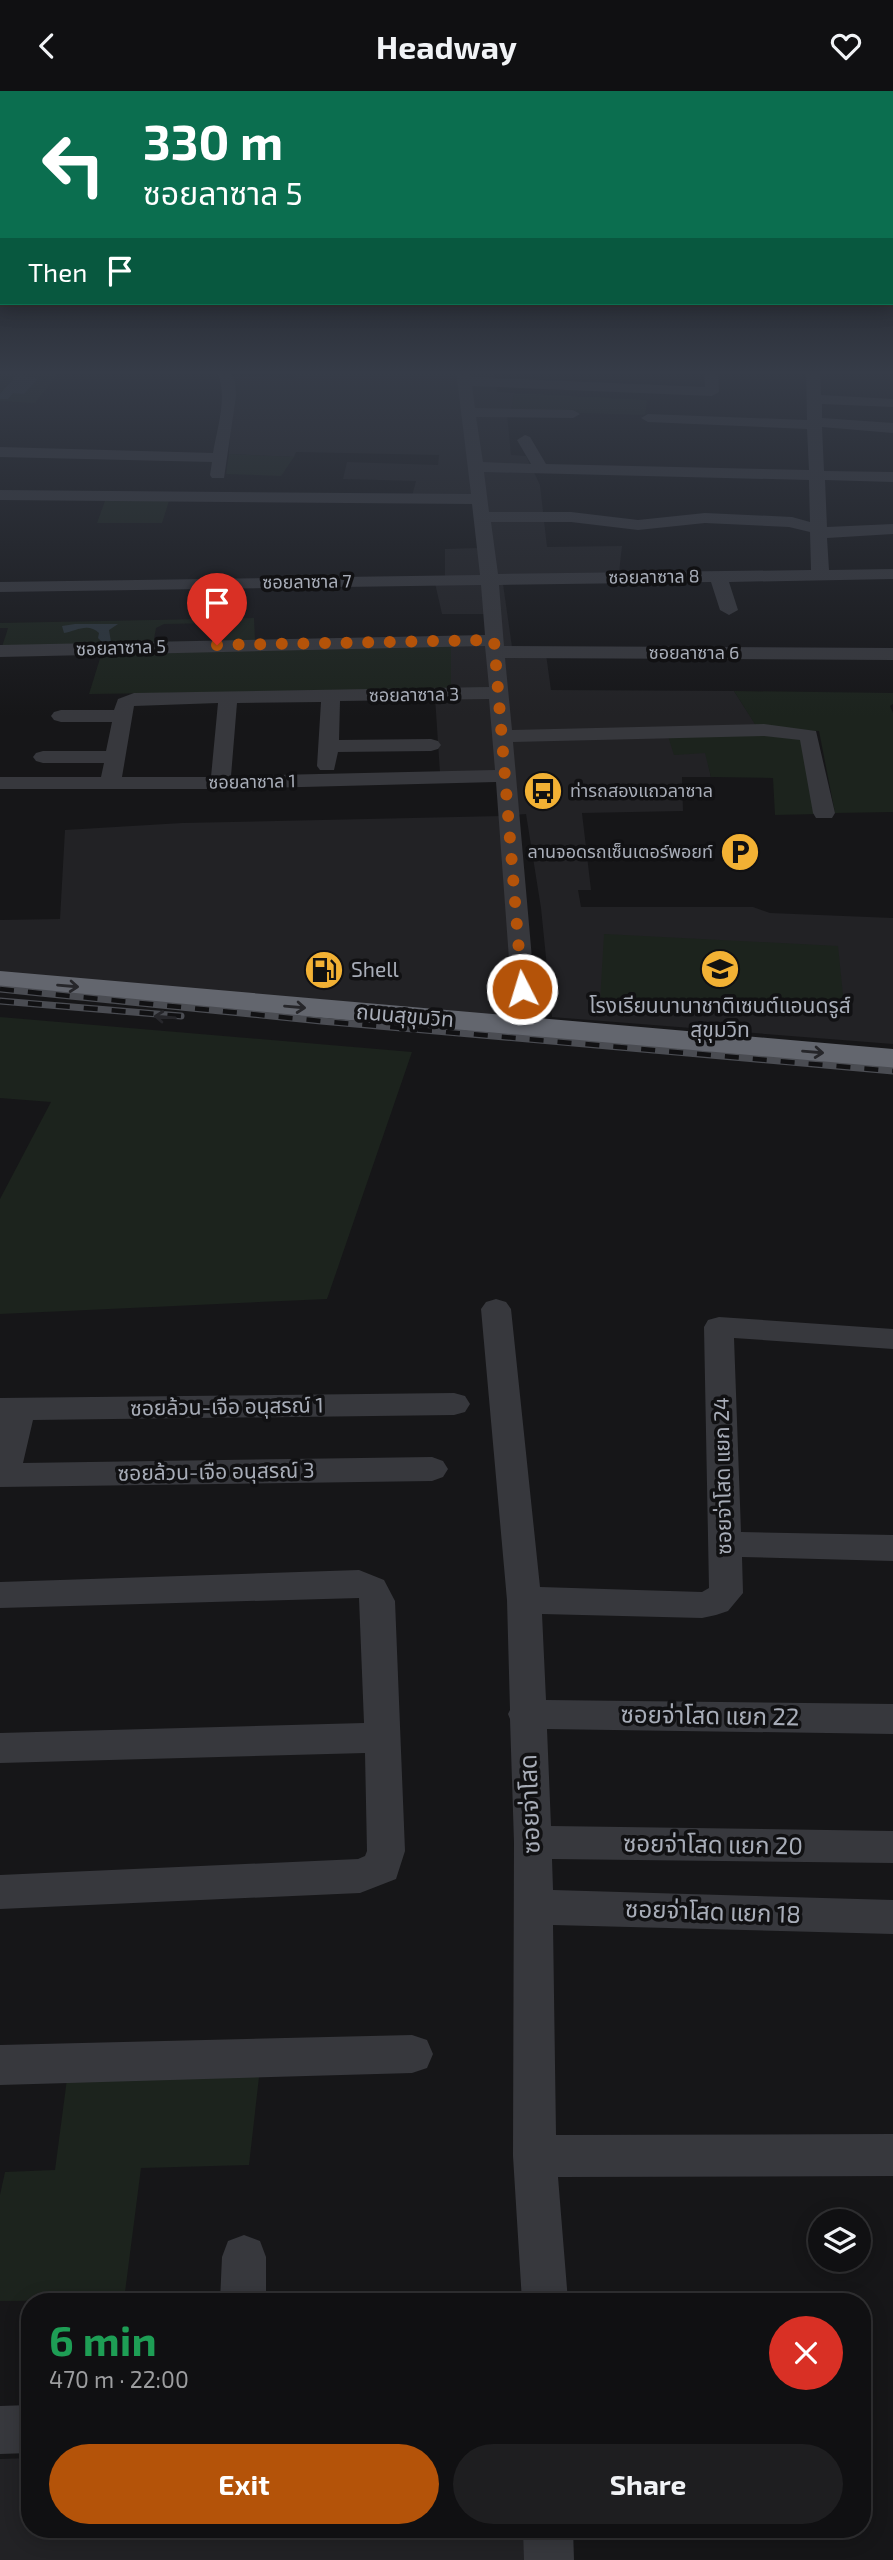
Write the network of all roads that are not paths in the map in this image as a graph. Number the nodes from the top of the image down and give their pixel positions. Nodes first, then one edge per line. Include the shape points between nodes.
1 (217, 485) edge
2 (477, 485) edge
3 (817, 485) edge
4 (0, 495) edge
5 (216, 496) junction
6 (480, 508) junction
7 (876, 509) dead end
8 (818, 526) junction
9 (886, 529) edge
10 (893, 574) edge
11 (820, 575) junction
12 (718, 576) junction
13 (489, 579) junction
14 (0, 587) edge
15 (729, 610) dead end
16 (494, 646) junction
17 (0, 651) edge
18 (893, 654) edge
19 (498, 693) junction
20 (331, 696) junction
21 (228, 698) junction
22 (61, 716) dead end
23 (123, 716) junction
24 (501, 736) junction
25 (431, 745) dead end
26 (328, 746) junction
27 (43, 757) dead end
28 (114, 757) junction
29 (326, 773) dead end
30 (503, 776) junction
31 (221, 777) dead end
32 (111, 779) dead end
33 (0, 783) edge
34 (824, 813) dead end
35 (0, 980) edge
36 (0, 1002) edge
37 (526, 1038) junction
38 (893, 1059) edge
39 (893, 1081) edge
40 (496, 1308) dead end
41 (893, 1339) edge
42 (454, 1404) dead end
43 (10, 1409) edge
44 (432, 1469) dead end
45 (2, 1475) edge
46 (724, 1543) junction
47 (893, 1548) edge
48 (0, 1595) edge
49 (524, 1600) junction
50 (526, 1714) junction
51 (893, 1719) edge
52 (381, 1738) junction
53 (0, 1748) edge
54 (533, 1842) junction
55 (893, 1847) edge
56 (0, 1892) edge
57 (534, 1907) junction
58 (893, 1917) edge
59 (412, 2054) dead end
60 (0, 2065) edge
61 (893, 2155) edge
62 (536, 2156) junction
63 (244, 2257) dead end
64 (243, 2293) edge
65 (545, 2293) edge
66 (21, 2429) edge
67 (0, 2430) edge
68 (548, 2538) edge
69 (549, 2560) edge

1 - 5 street
2 - 6 street
3 - 8 street
4 - 5 street
5 - 6 street
6 - 8 street via 638,525 705,518
6 - 13 street
7 - 9 street
8 - 9 street
8 - 11 street
10 - 11 street, ซอยลาซาล 8
11 - 12 street, ซอยลาซาล 8
12 - 13 street, ซอยลาซาล 8
12 - 15 street
13 - 14 street, ซอยลาซาล 7
13 - 16 street
16 - 17 street, ซอยลาซาล 5
16 - 18 street, ซอยลาซาล 6
16 - 19 street
19 - 20 street, ซอยลาซาล 3
19 - 24 street
20 - 21 street, ซอยลาซาล 3
20 - 26 street
21 - 23 street, ซอยลาซาล 3 via 134,699 125,703
21 - 31 street
22 - 23 street
23 - 28 street
24 - 30 street
24 - 34 street via 801,733 809,735 812,742
25 - 26 street
26 - 29 street
27 - 28 street
28 - 32 street
30 - 33 street, ซอยลาซาล 1
30 - 37 street
35 -> 37 highway, ถนนสุขุมวิท
37 -> 36 highway, ถนนสุขุมวิท
37 -> 38 highway, ถนนสุขุมวิท
37 - 39 highway, ถนนสุขุมวิท
40 - 49 street, ซอยจ่าโสด
41 - 46 street, ซอยจ่าโสด แยก 24 via 719,1327
42 - 43 street, ซอยล้วน-เจือ อนุสรณ์ 1
43 - 45 street
44 - 45 street, ซอยล้วน-เจือ อนุสรณ์ 3
46 - 47 street
46 - 49 street, ซอยจ่าโสด แยก 24 via 726,1593 716,1602
48 - 52 street via 359,1583 372,1589 378,1601
49 - 50 street, ซอยจ่าโสด
50 - 51 street, ซอยจ่าโสด แยก 22
50 - 54 street, ซอยจ่าโสด
52 - 53 street
52 - 56 street via 386,1851 382,1867 360,1876
54 - 55 street, ซอยจ่าโสด แยก 20
54 - 57 street, ซอยจ่าโสด
57 - 58 street, ซอยจ่าโสด แยก 18
57 - 62 street, ซอยจ่าโสด
59 - 60 street
61 - 62 street
62 - 65 street, ซอยจ่าโสด
63 - 64 street
66 - 67 street
68 - 69 street

